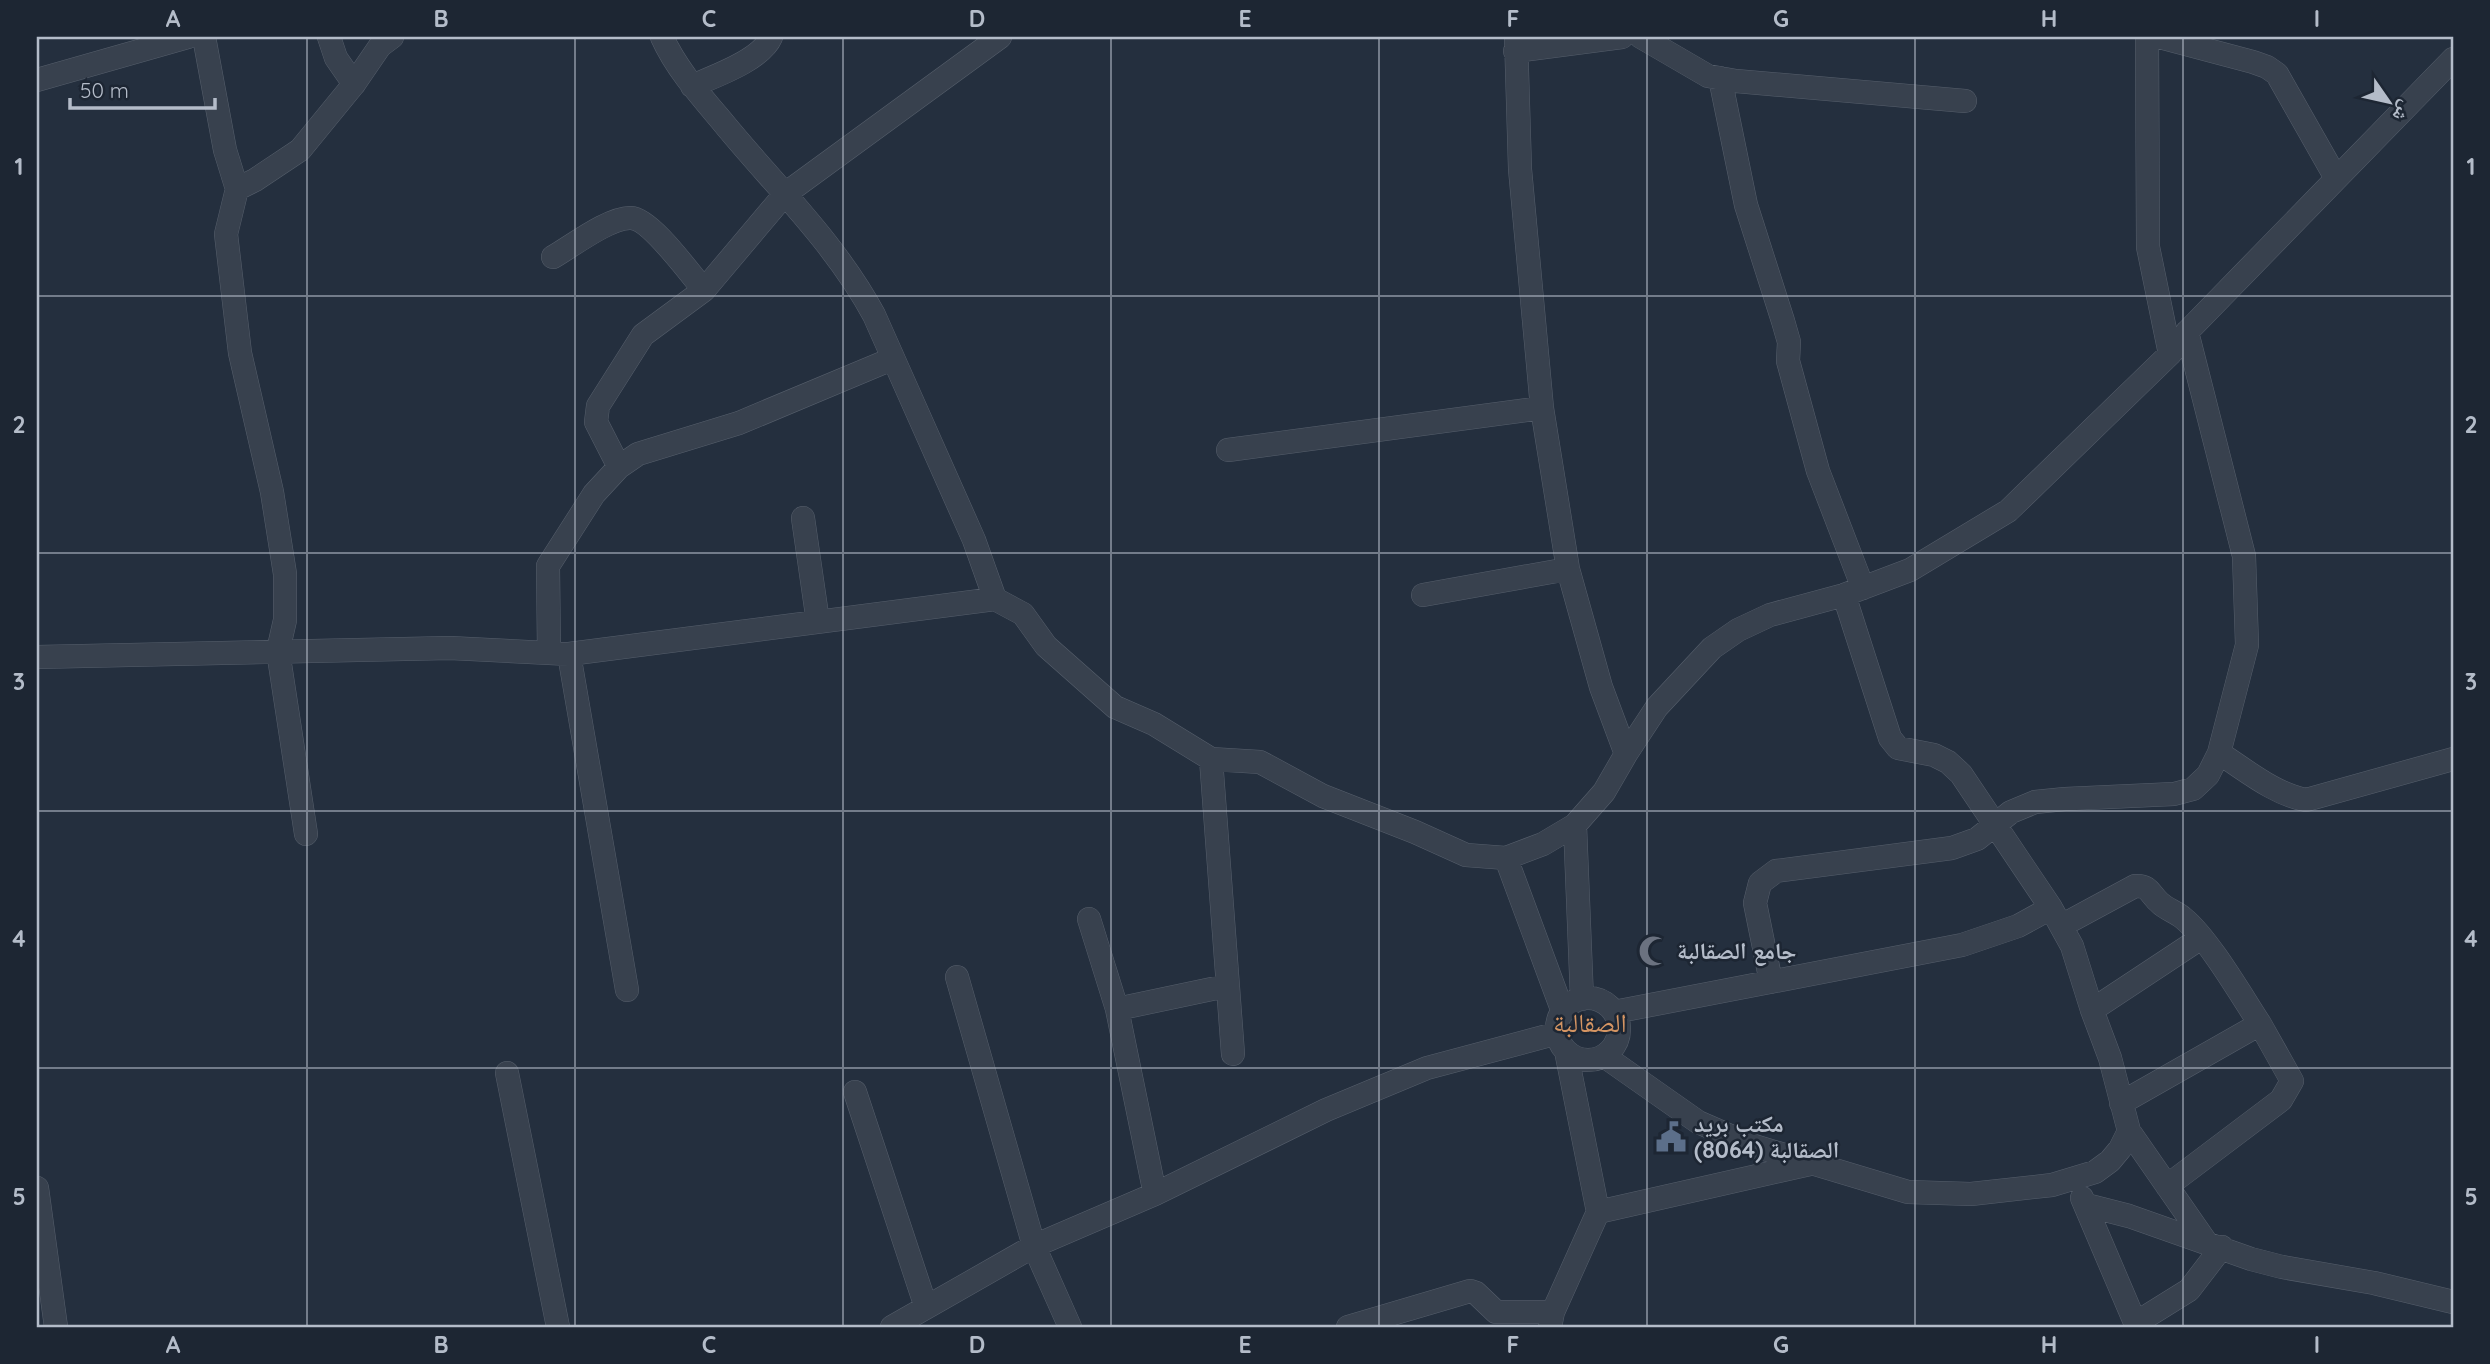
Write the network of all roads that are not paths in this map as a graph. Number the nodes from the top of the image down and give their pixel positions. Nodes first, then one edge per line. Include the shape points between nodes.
1 (188, 37) edge
2 (204, 37) edge
3 (329, 37) edge
4 (391, 37) edge
5 (662, 37) edge
6 (771, 37) edge
7 (1000, 37) edge
8 (1622, 37) edge
9 (1642, 37) edge
10 (2147, 37) edge
11 (2159, 37) edge
12 (1515, 44) edge
13 (2453, 59) edge
14 (1720, 78) junction
15 (37, 80) edge
16 (354, 84) junction
17 (692, 86) junction
18 (1965, 102) dead end
19 (2336, 178) junction
20 (237, 189) junction
21 (785, 194) junction
22 (553, 257) dead end
23 (704, 290) junction
24 (2187, 332) junction
25 (2170, 354) junction
26 (892, 359) junction
27 (1542, 408) junction
28 (1228, 450) dead end
29 (619, 467) junction
30 (803, 517) dead end
31 (1568, 569) junction
32 (1853, 592) junction
33 (1423, 595) dead end
34 (995, 599) junction
35 (818, 622) junction
36 (278, 651) junction
37 (559, 653) junction
38 (37, 657) edge
39 (2219, 753) junction
40 (1626, 754) junction
41 (1211, 759) junction
42 (2453, 759) edge
43 (1575, 825) junction
44 (1996, 825) junction
45 (306, 834) dead end
46 (1506, 858) junction
47 (2056, 917) junction
48 (1089, 919) dead end
49 (2202, 938) junction
50 (957, 977) dead end
51 (1771, 982) junction
52 (1226, 986) junction
53 (627, 990) dead end
54 (1582, 999) junction
55 (1117, 1009) junction
56 (2092, 1010) junction
57 (1614, 1012) junction
58 (2260, 1024) junction
59 (1562, 1032) junction
60 (1233, 1054) dead end
61 (1604, 1056) junction
62 (507, 1073) dead end
63 (855, 1092) dead end
64 (2121, 1103) junction
65 (2129, 1131) junction
66 (1811, 1163) junction
67 (2072, 1179) junction
68 (2167, 1186) junction
69 (37, 1188) edge
70 (1154, 1194) junction
71 (2086, 1205) junction
72 (1598, 1212) junction
73 (2214, 1245) junction
74 (1034, 1246) junction
75 (2453, 1302) edge
76 (926, 1307) junction
77 (1551, 1320) edge
78 (2137, 1325) edge
79 (56, 1327) edge
80 (558, 1327) edge
81 (892, 1327) edge
82 (1070, 1327) edge
83 (1348, 1327) edge

1 - 15 street
2 - 20 street
3 - 16 street via 336,58
4 - 16 street
5 - 17 street
6 - 17 street via 767,46 752,56
7 - 21 street
8 - 12 street
9 - 14 street via 1708,76
10 - 25 street via 2148,247
11 - 19 street via 2260,65 2277,74
12 - 27 street via 1520,169
13 - 19 street
14 - 18 street
14 - 32 street via 1746,205 1789,342 1788,361
16 - 20 street via 300,150
17 - 21 street
19 - 24 street
20 - 36 street via 226,234 240,353 285,573 285,620
21 - 23 street
21 - 26 street via 858,285
22 - 23 street via 616,221 633,218 650,228
23 - 29 street via 643,335 598,406 596,422
24 - 25 street
24 - 39 street via 2244,555 2247,645
25 - 32 street via 2008,510 1910,570
26 - 29 street via 739,423 638,454
26 - 34 street via 974,540
27 - 28 street
27 - 31 street
29 - 37 street via 594,494 548,566
30 - 35 street
31 - 33 street
31 - 40 street via 1601,687
32 - 40 street via 1770,615 1712,648 1657,707
32 - 44 street via 1890,738 1898,748 1948,762
34 - 35 street
34 - 41 street via 1023,614 1046,646 1115,707 1154,724
35 - 37 street
36 - 37 street via 450,648
36 - 38 street
36 - 45 street
37 - 53 street
39 - 42 street via 2277,789 2306,800
39 - 44 street via 2208,775 2193,789 2035,802 2011,812
40 - 43 street via 1604,792
41 - 46 street via 1260,762 1323,796 1466,855
41 - 52 street
43 - 46 street via 1543,845
43 - 54 street
44 - 47 street
44 - 51 street via 1977,839 1952,848 1776,871 1768,876 1760,883 1755,903
46 - 59 street
47 - 49 street via 2143,885
47 - 51 street via 1962,945
47 - 56 street via 2072,946
48 - 55 street
49 - 56 street
49 - 58 street
50 - 74 street
51 - 57 street
52 - 55 street
52 - 60 street
54 - 57 street via 1600,1001
54 - 59 street via 1568,1006
55 - 70 street
56 - 64 street
57 - 61 street via 1619,1031
58 - 64 street
58 - 68 street via 2292,1081 2287,1092
59 - 61 street via 1584,1060
59 - 70 street via 1427,1069 1326,1110
59 - 72 street
61 - 66 street via 1698,1122 1751,1145
62 - 80 street
63 - 76 street
64 - 65 street
65 - 67 street via 2110,1161 2095,1172
65 - 68 street
66 - 67 street via 1908,1192 1940,1194 2013,1190
66 - 72 street
67 - 71 street
68 - 73 street
69 - 79 street
70 - 74 street
71 - 73 street
71 - 78 street
72 - 77 street
73 - 75 street via 2282,1267
73 - 78 street via 2189,1290
74 - 76 street
74 - 82 street
76 - 81 street
77 - 83 street via 1496,1312 1470,1291

